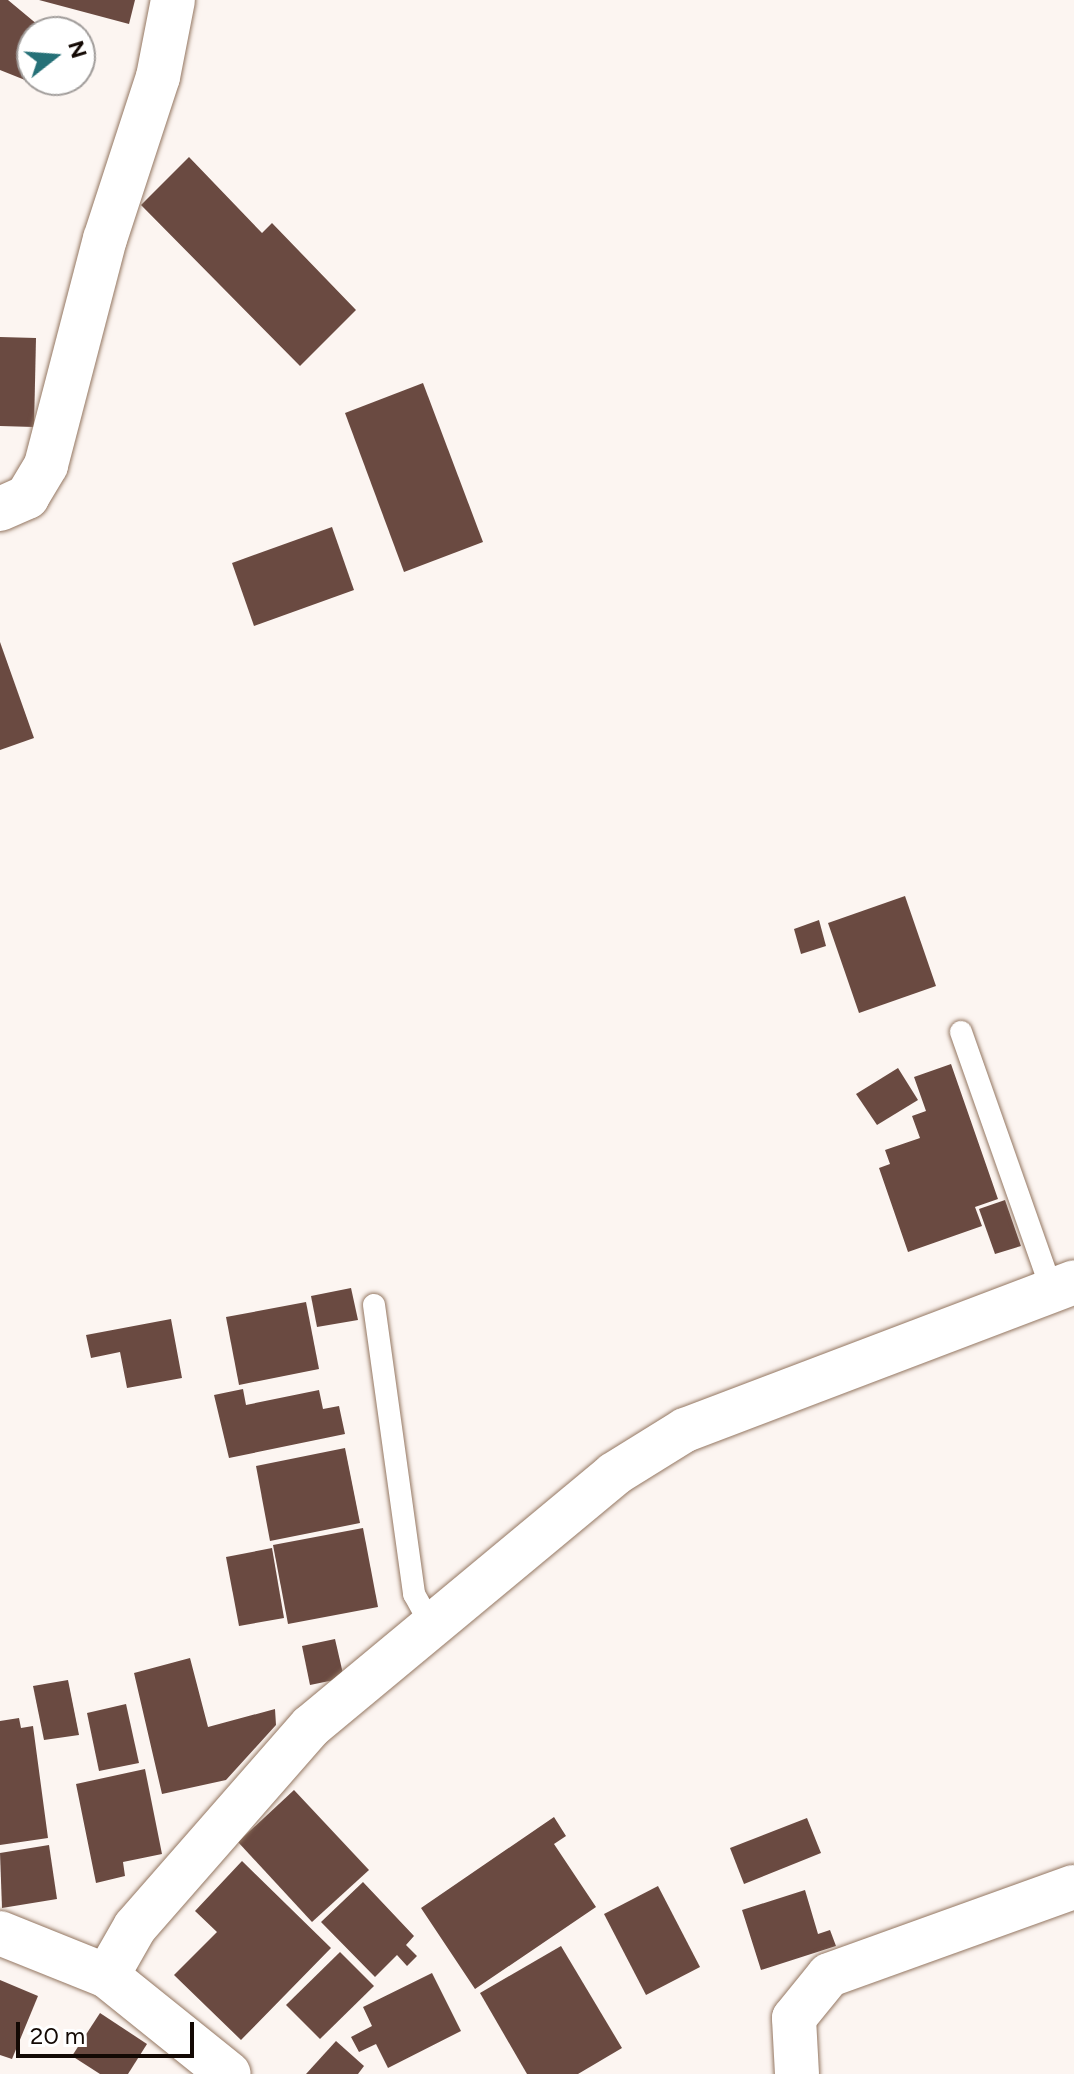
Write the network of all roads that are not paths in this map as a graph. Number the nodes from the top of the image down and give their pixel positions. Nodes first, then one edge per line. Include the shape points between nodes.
1 (173, 0) edge
2 (0, 509) edge
3 (961, 1032) dead end
4 (1063, 1286) edge
5 (374, 1305) dead end
6 (432, 1627) junction
7 (1074, 1887) edge
8 (0, 1933) edge
9 (107, 1976) junction
10 (229, 2074) edge
11 (797, 2074) edge

1 - 2 street via 158,77 105,239 46,465 27,497
3 - 4 lane
4 - 6 street via 685,1430 614,1474
5 - 6 lane via 414,1594
6 - 9 street via 311,1726 135,1927
7 - 11 street via 829,1975 794,2018
8 - 9 street
9 - 10 street

